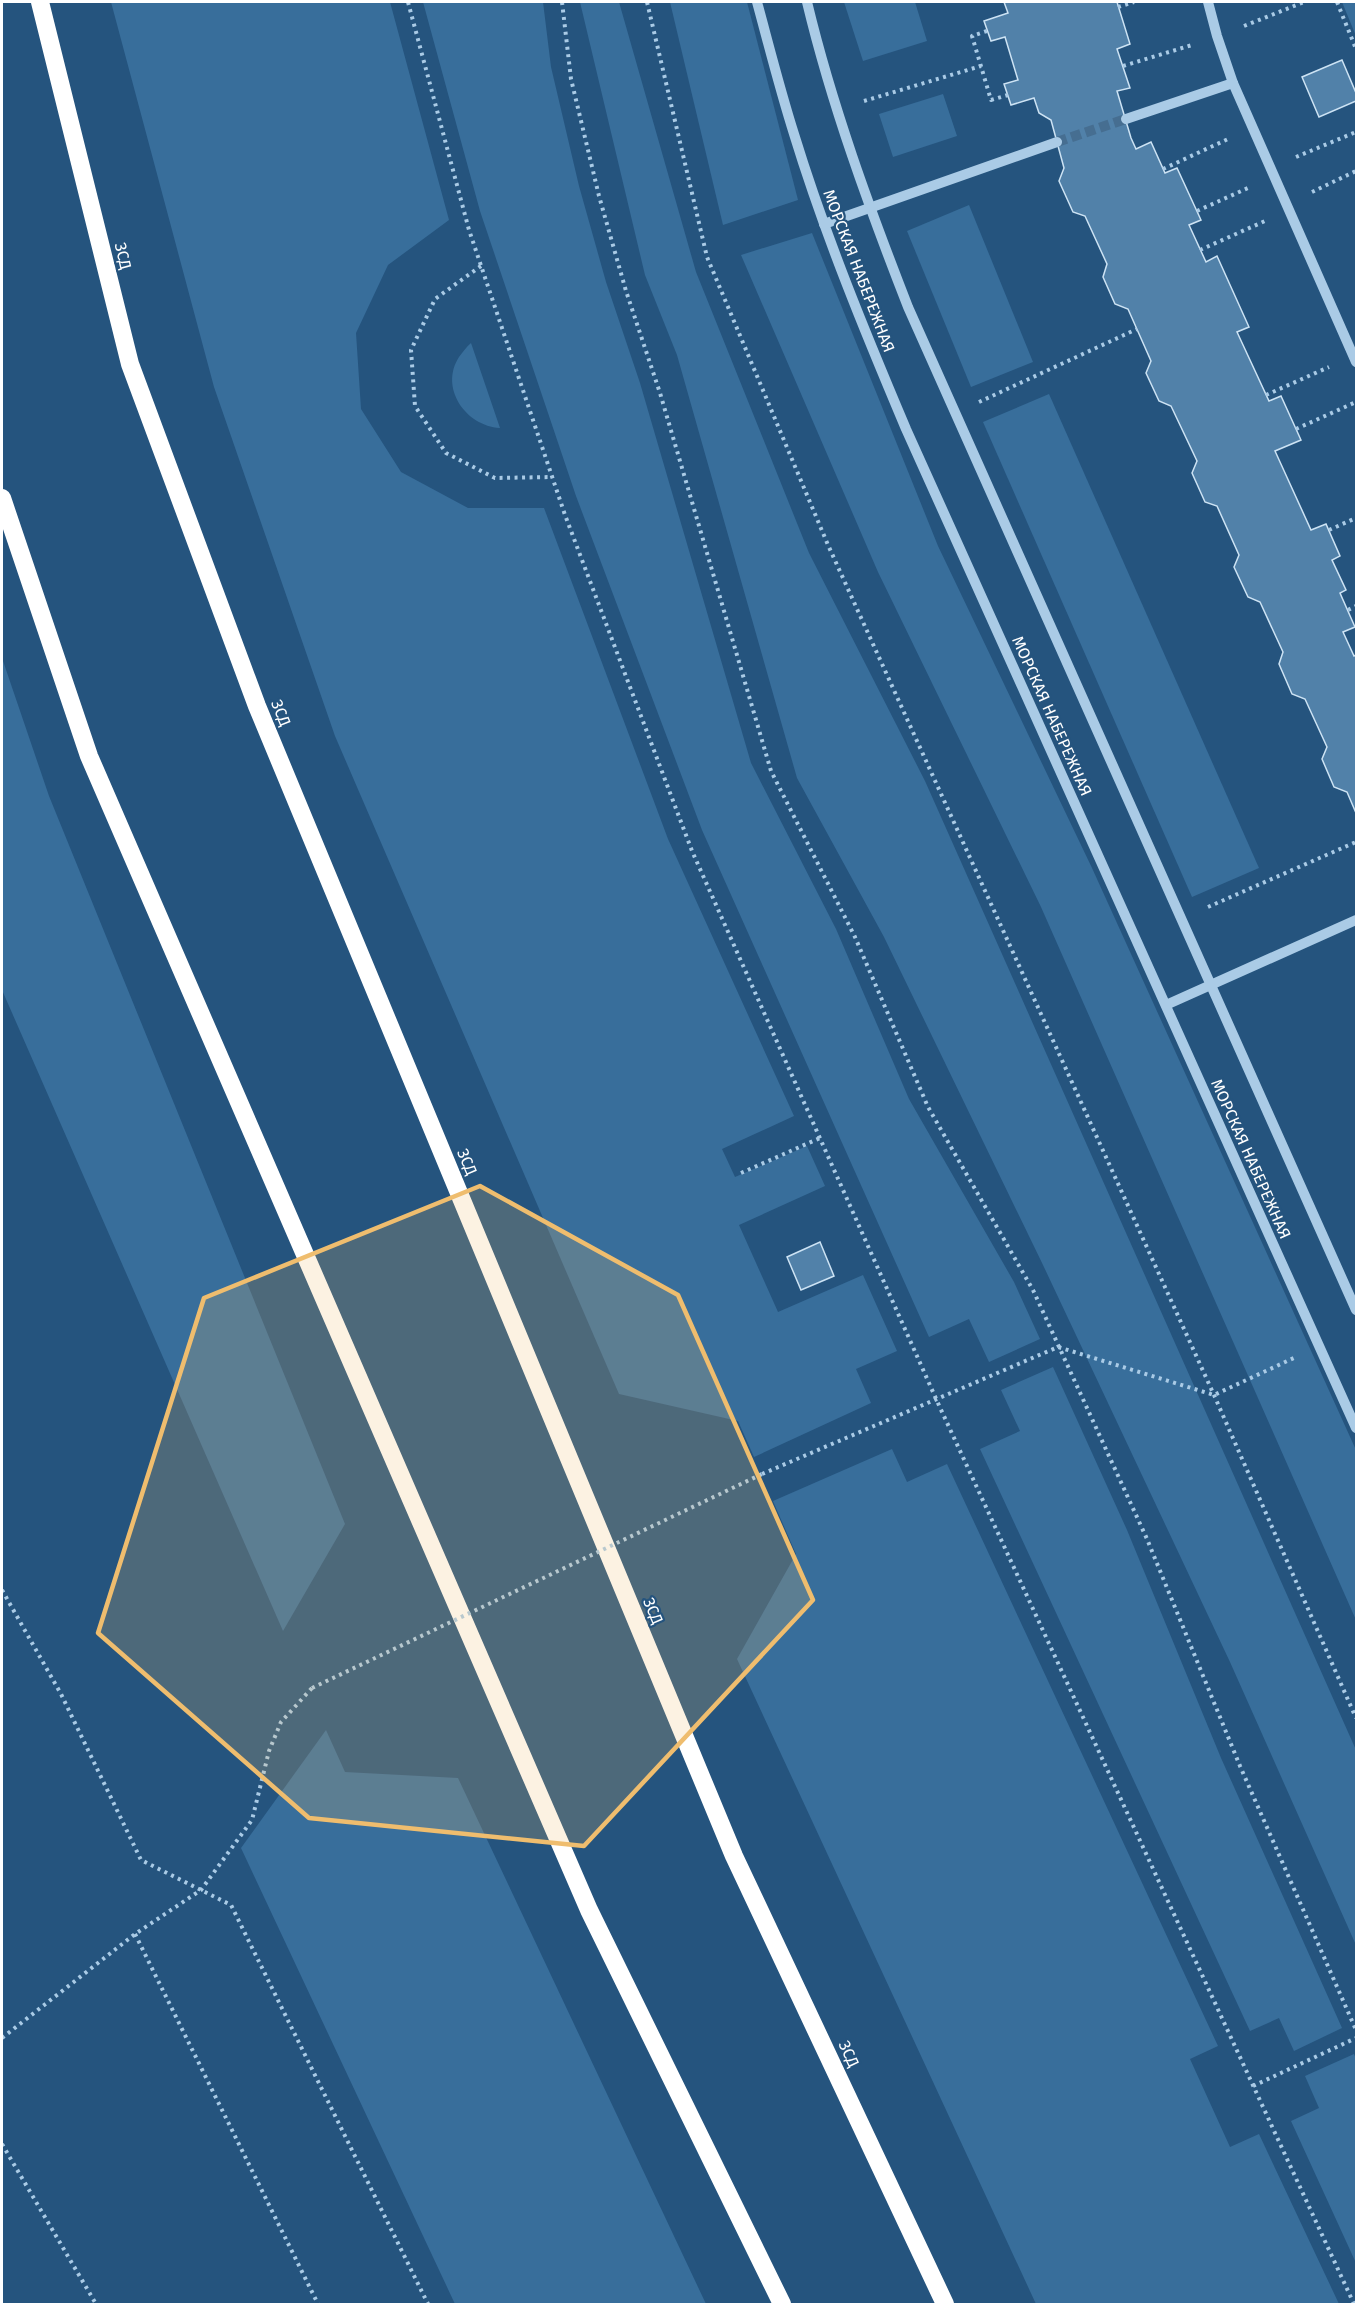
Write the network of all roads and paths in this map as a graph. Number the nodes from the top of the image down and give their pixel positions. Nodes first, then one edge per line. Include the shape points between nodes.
1 (40, 2) edge
2 (408, 2) edge
3 (562, 2) edge
4 (647, 2) edge
5 (757, 2) edge
6 (807, 2) edge
7 (1134, 2) edge
8 (1208, 2) edge
9 (1304, 2) edge
10 (1337, 2) edge
11 (1118, 7) dead end
12 (987, 31) dead end
13 (1217, 36) junction
14 (1356, 49) edge
15 (981, 66) junction
16 (1123, 66) dead end
17 (1233, 83) junction
18 (1008, 95) dead end
19 (836, 109) junction
20 (1126, 119) tunnel mouth
21 (1253, 128) junction
22 (1356, 132) edge
23 (1057, 142) tunnel mouth
24 (1163, 169) dead end
25 (1356, 171) edge
26 (1273, 172) junction
27 (1288, 206) junction
28 (870, 207) junction
29 (1197, 211) dead end
30 (824, 224) junction
31 (1200, 250) dead end
32 (481, 266) junction
33 (1137, 329) dead end
34 (1355, 358) edge
35 (1266, 395) dead end
36 (1356, 402) edge
37 (954, 414) junction
38 (1296, 429) dead end
39 (552, 477) junction
40 (2, 498) edge
41 (1356, 518) edge
42 (1329, 530) dead end
43 (1356, 606) edge
44 (1348, 610) dead end
45 (1356, 842) edge
46 (1208, 908) dead end
47 (1356, 920) edge
48 (1210, 984) junction
49 (1166, 1005) junction
50 (820, 1138) junction
51 (741, 1173) dead end
52 (1356, 1310) edge
53 (1058, 1347) junction
54 (1305, 1352) dead end
55 (1214, 1395) junction
56 (937, 1401) junction
57 (1356, 1428) edge
58 (2, 1590) edge
59 (1356, 1718) edge
60 (201, 1890) junction
61 (135, 1934) junction
62 (1356, 2030) edge
63 (2, 2038) edge
64 (1356, 2038) edge
65 (1253, 2086) junction
66 (2, 2144) edge
67 (96, 2304) edge
68 (318, 2304) edge
69 (428, 2304) edge
70 (782, 2304) edge
71 (945, 2304) edge
72 (1354, 2304) edge

1 - 71 highway, ЗСД via 130,364 257,706 734,1856
2 - 32 path
3 - 53 path via 571,79 599,196 771,771 855,937 928,1107 1033,1290
4 - 55 path via 707,257 828,545
5 - 30 street, МОРСКАЯ НАБЕРЕЖНАЯ via 793,134
6 - 19 street, МОРСКАЯ НАБЕРЕЖНАЯ
7 - 11 path
8 - 13 street
9 - 13 path
10 - 14 path
12 - 15 path via 972,36
13 - 16 path
13 - 17 street
15 - 18 path via 991,100
15 - 19 path
17 - 20 street
17 - 21 street
19 - 28 street, МОРСКАЯ НАБЕРЕЖНАЯ
21 - 24 path
21 - 26 street
22 - 26 path
23 - 28 street
25 - 27 path
26 - 27 street
26 - 29 path
27 - 31 path
27 - 34 street
28 - 30 street
28 - 37 street, МОРСКАЯ НАБЕРЕЖНАЯ
30 - 49 street, МОРСКАЯ НАБЕРЕЖНАЯ via 906,429
32 - 39 path
32 - 39 path via 435,300 411,350 415,406 446,453 465,463 495,478
33 - 37 path
34 - 35 path
36 - 38 path
37 - 48 street, МОРСКАЯ НАБЕРЕЖНАЯ
39 - 50 path via 692,851
40 - 70 highway via 89,756 590,1910
41 - 42 path
43 - 44 path
45 - 46 path
47 - 48 street
48 - 49 street
48 - 52 street, МОРСКАЯ НАБЕРЕЖНАЯ
49 - 57 street, МОРСКАЯ НАБЕРЕЖНАЯ
50 - 51 path
50 - 56 path
53 - 55 path
53 - 56 path
53 - 62 path via 1147,1539 1240,1766
54 - 55 path
55 - 59 path
56 - 60 path, bridge via 762,1474 312,1688 281,1722 269,1751 252,1820
56 - 65 path
58 - 60 path via 61,1694 141,1860
60 - 61 path
60 - 69 path via 231,1905
61 - 63 path
61 - 68 path
64 - 65 path
65 - 72 path
66 - 67 path

